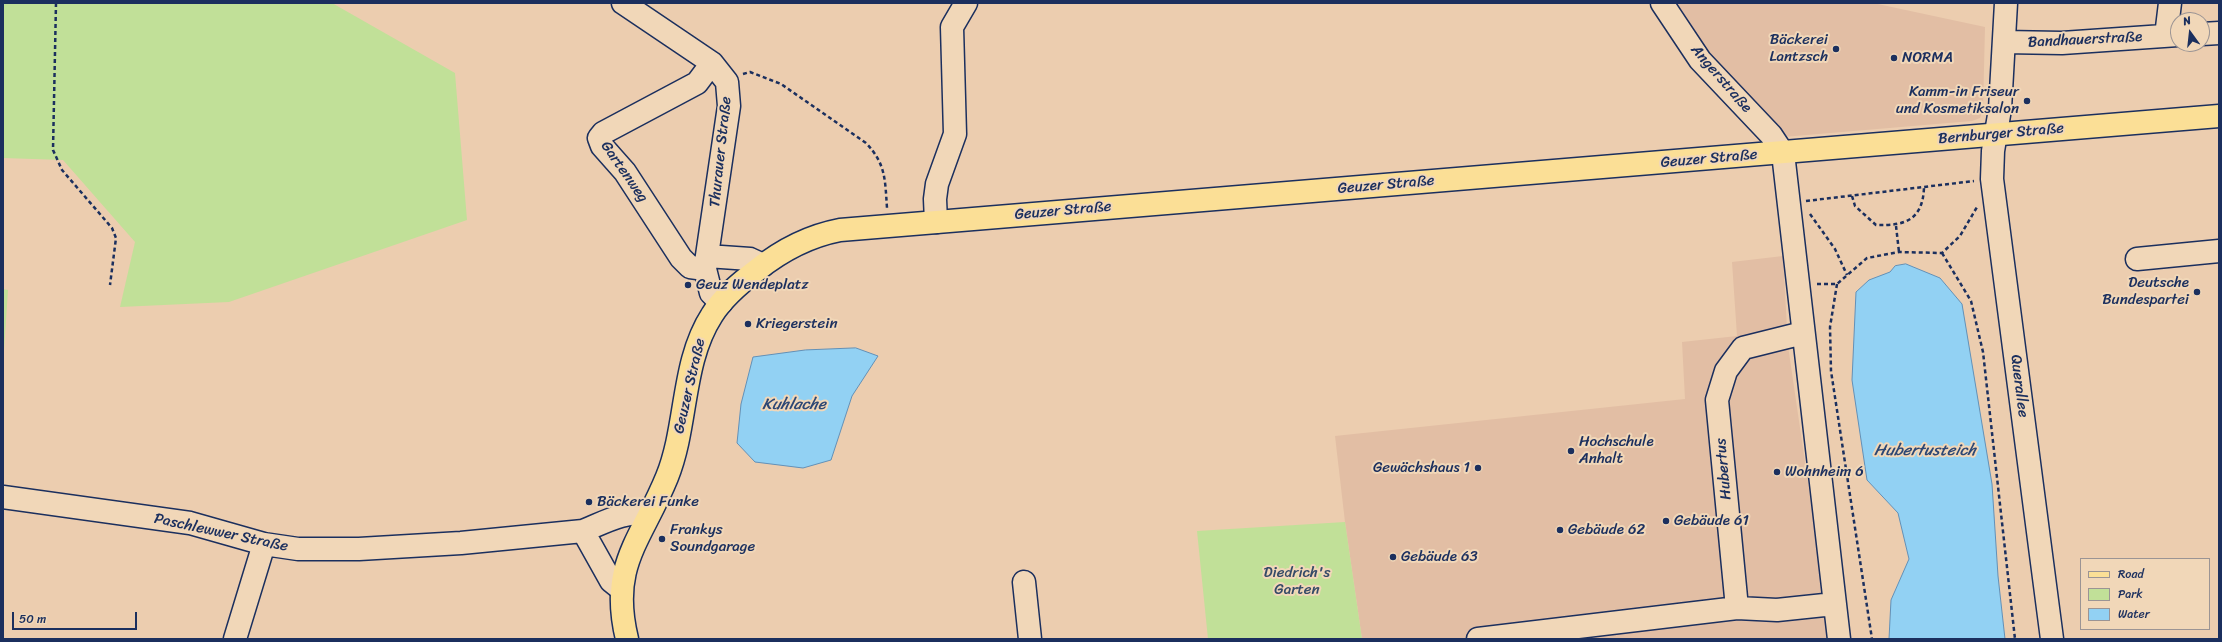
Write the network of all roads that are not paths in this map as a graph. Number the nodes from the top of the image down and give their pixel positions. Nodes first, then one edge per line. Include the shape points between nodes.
1 (623, 3) edge
2 (966, 3) edge
3 (1662, 3) edge
4 (2006, 3) edge
5 (2170, 36) edge
6 (2004, 42) junction
7 (712, 63) junction
8 (2219, 116) edge
9 (1996, 134) junction
10 (1784, 153) junction
11 (936, 222) junction
12 (2219, 252) edge
13 (2137, 259) dead end
14 (706, 263) junction
15 (763, 265) junction
16 (720, 303) junction
17 (1803, 333) junction
18 (3, 497) edge
19 (649, 514) junction
20 (583, 531) junction
21 (264, 544) junction
22 (1024, 582) dead end
23 (621, 588) junction
24 (1834, 604) junction
25 (1736, 608) junction
26 (235, 639) edge
27 (626, 639) edge
28 (1030, 639) edge
29 (1478, 639) edge
30 (1839, 639) edge
31 (2052, 639) edge

1 - 7 street, Thurauer Straße
2 - 11 street via 952,27 955,134 937,184
3 - 10 street, Angerstraße via 1700,60 1771,135
4 - 6 street, Querallee
5 - 6 street, Bandhauerstraße via 2062,43
6 - 9 street, Querallee
7 - 14 street, Thurauer Straße via 727,82 729,106
7 - 14 street, Gartenweg via 697,83 603,133 600,138 602,146 626,172 682,258 690,267
8 - 9 main road, Bernburger Straße
9 - 10 main road, Bernburger Straße
9 - 31 street, Querallee via 1992,179
10 - 11 main road, Geuzer Straße
10 - 17 street via 1795,203
11 - 15 main road, Geuzer Straße via 840,230 813,236
12 - 13 street
14 - 15 street via 750,259
14 - 16 street, Thurauer Straße via 711,293
15 - 16 main road, Geuzer Straße
16 - 19 main road, Geuzer Straße via 702,333 690,375 674,455 667,477
17 - 24 street
17 - 25 street, Hubertus via 1742,348 1726,371 1717,400
18 - 21 street, Paschlewwer Straße via 190,523
19 - 20 street, Paschlewwer Straße via 636,512 619,516
19 - 23 main road, Geuzer Straße via 628,560
20 - 21 street, Paschlewwer Straße via 462,543 359,549 298,549
20 - 23 street via 611,581
21 - 26 street
22 - 28 street
23 - 27 main road, Geuzer Straße via 620,607
24 - 25 street via 1777,610
24 - 30 street
25 - 29 street

